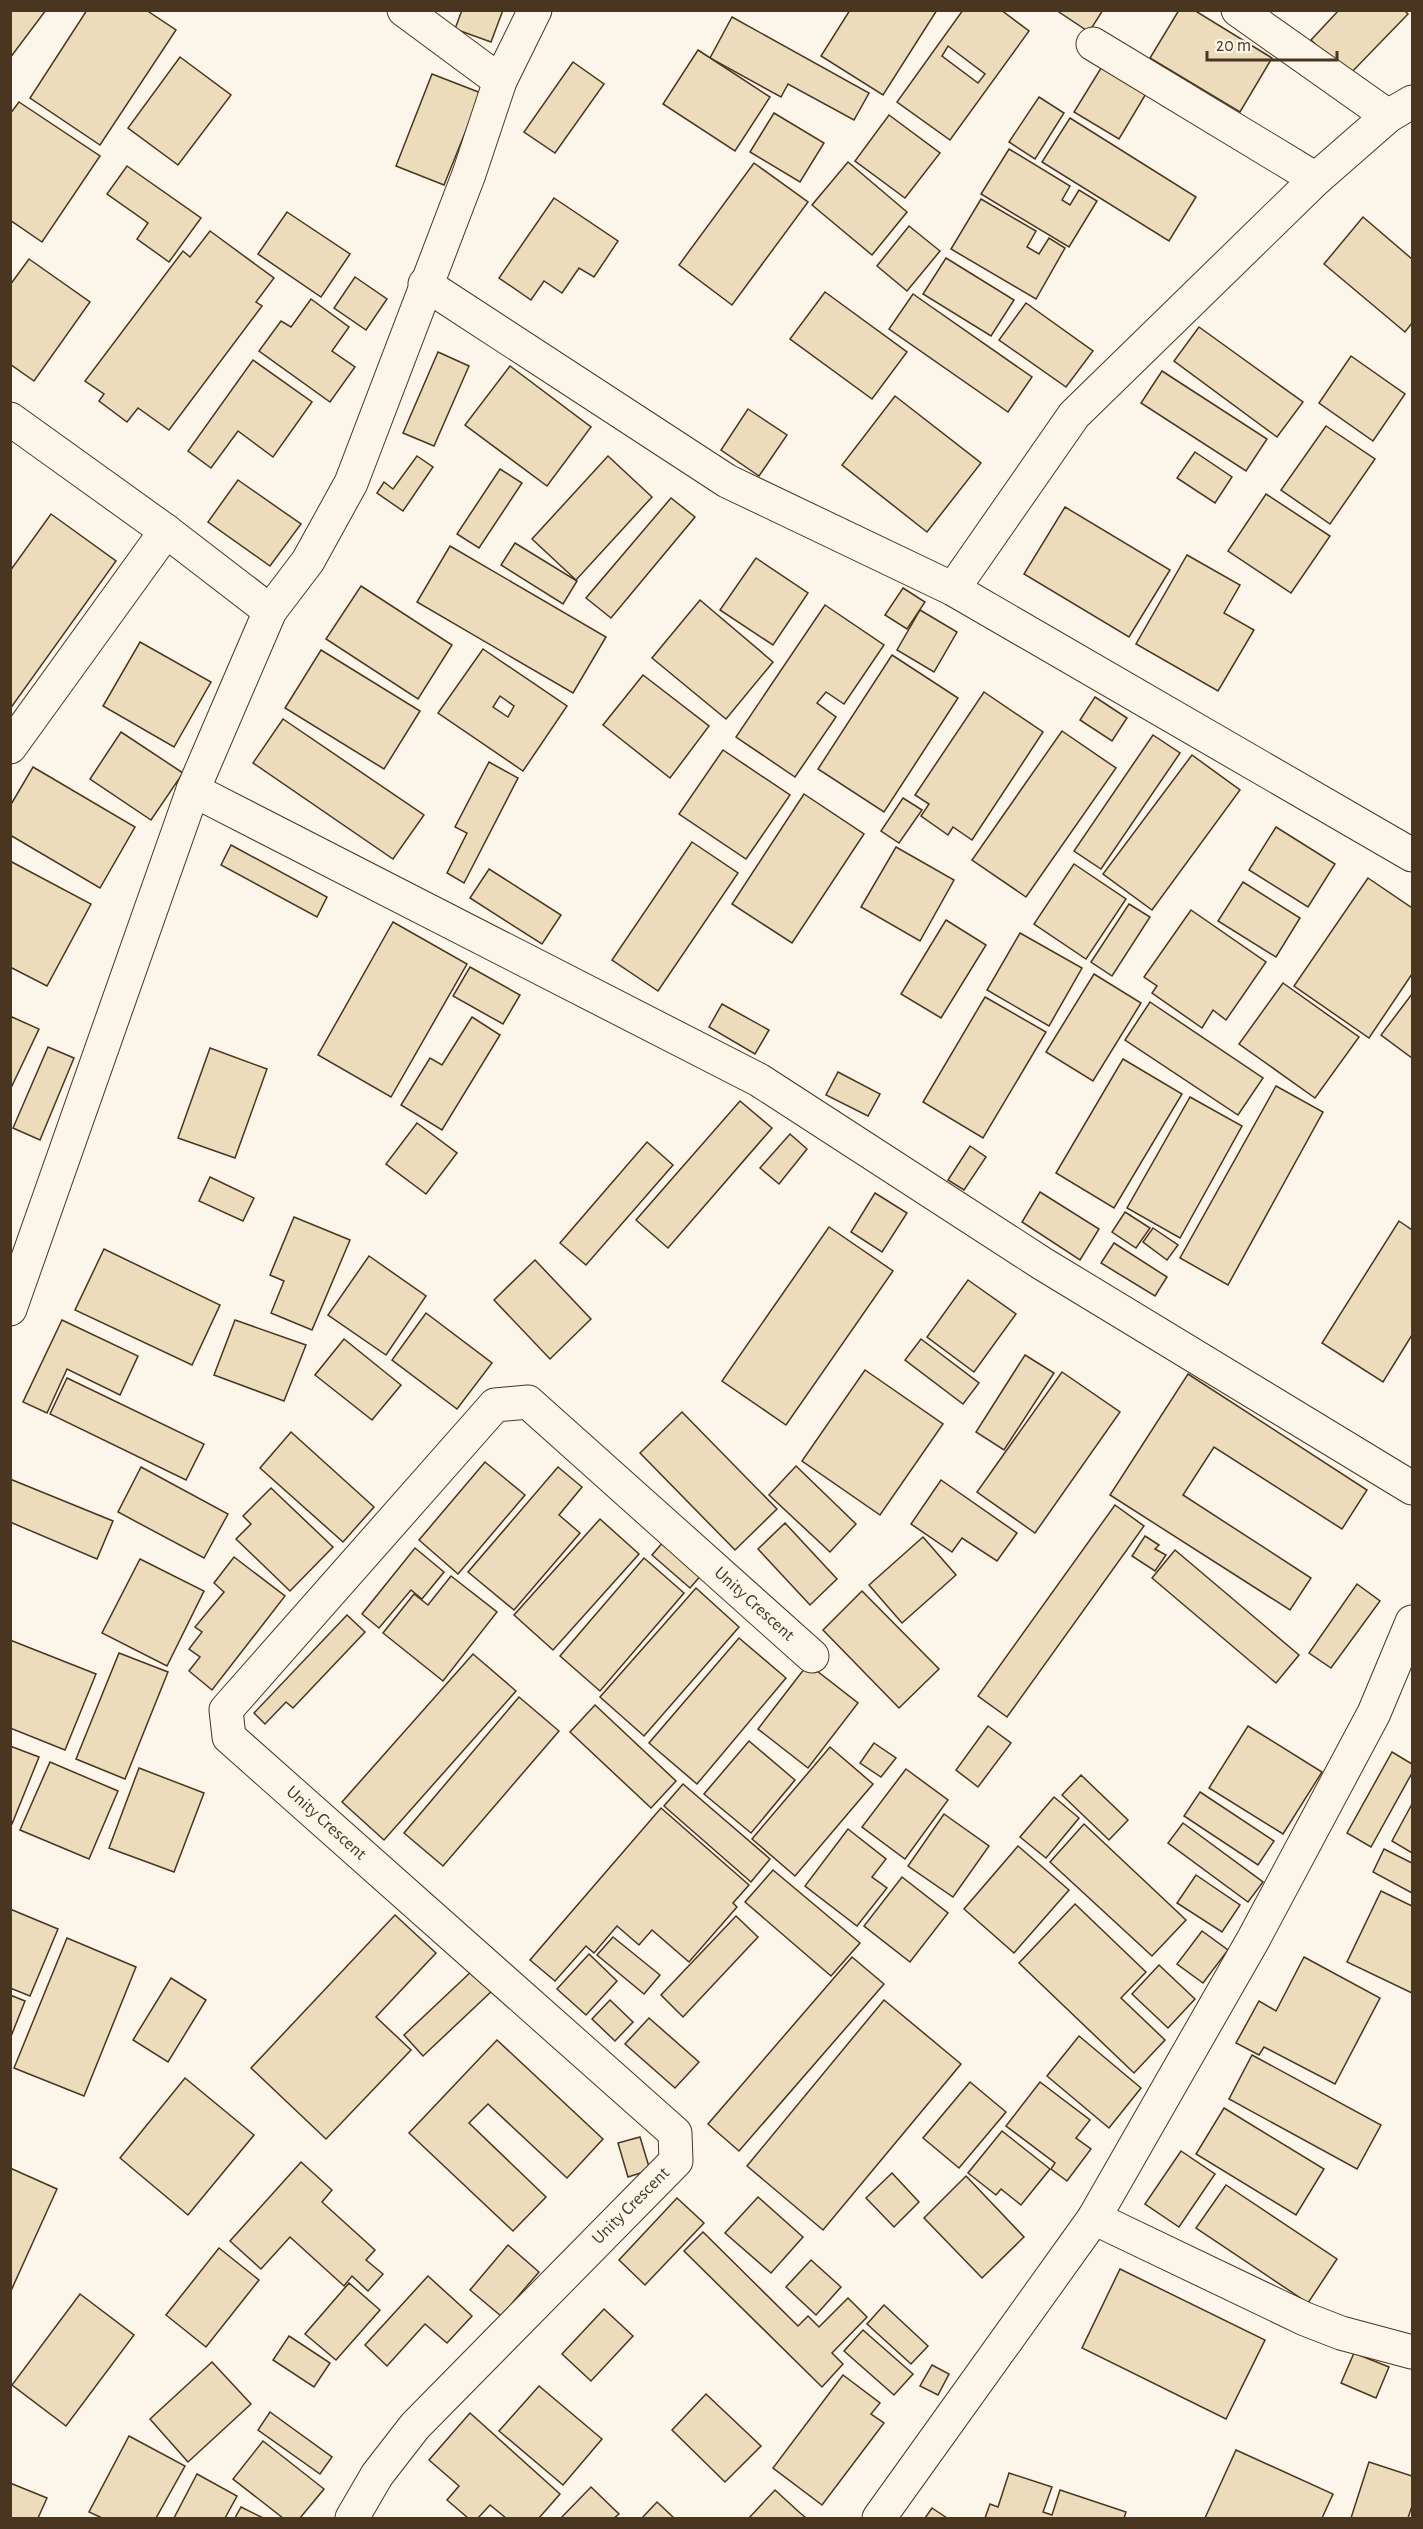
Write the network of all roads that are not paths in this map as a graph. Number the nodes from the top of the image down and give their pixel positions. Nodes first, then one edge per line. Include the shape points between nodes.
1 (404, 10) edge
2 (535, 10) edge
3 (1238, 10) edge
4 (1093, 44) dead end
5 (500, 81) junction
6 (1400, 109) edge
7 (1316, 180) junction
8 (425, 284) junction
9 (10, 420) edge
10 (166, 531) junction
11 (953, 589) junction
12 (270, 611) junction
13 (10, 747) edge
14 (193, 790) junction
15 (1413, 855) edge
16 (10, 1309) edge
17 (1413, 1488) edge
18 (1413, 1622) edge
19 (812, 1656) dead end
20 (1094, 2218) junction
21 (1413, 2352) edge
22 (352, 2518) edge
23 (879, 2518) edge

1 - 5 street
2 - 5 street
3 - 6 street
4 - 7 street
5 - 8 street via 469,174
6 - 7 street
7 - 11 street via 1074,415
8 - 11 street via 727,481
8 - 12 street via 351,483 308,561
9 - 10 street
10 - 12 street
10 - 13 street
11 - 15 street
12 - 14 street
14 - 16 street
14 - 17 street via 759,1080 1042,1264
18 - 20 street via 1374,1713 1258,1930
19 - 22 street, Unity Crescent via 528,1402 495,1405 226,1710 229,1737 675,2133 676,2161 415,2426 376,2475
20 - 21 street via 1305,2319
20 - 23 street

